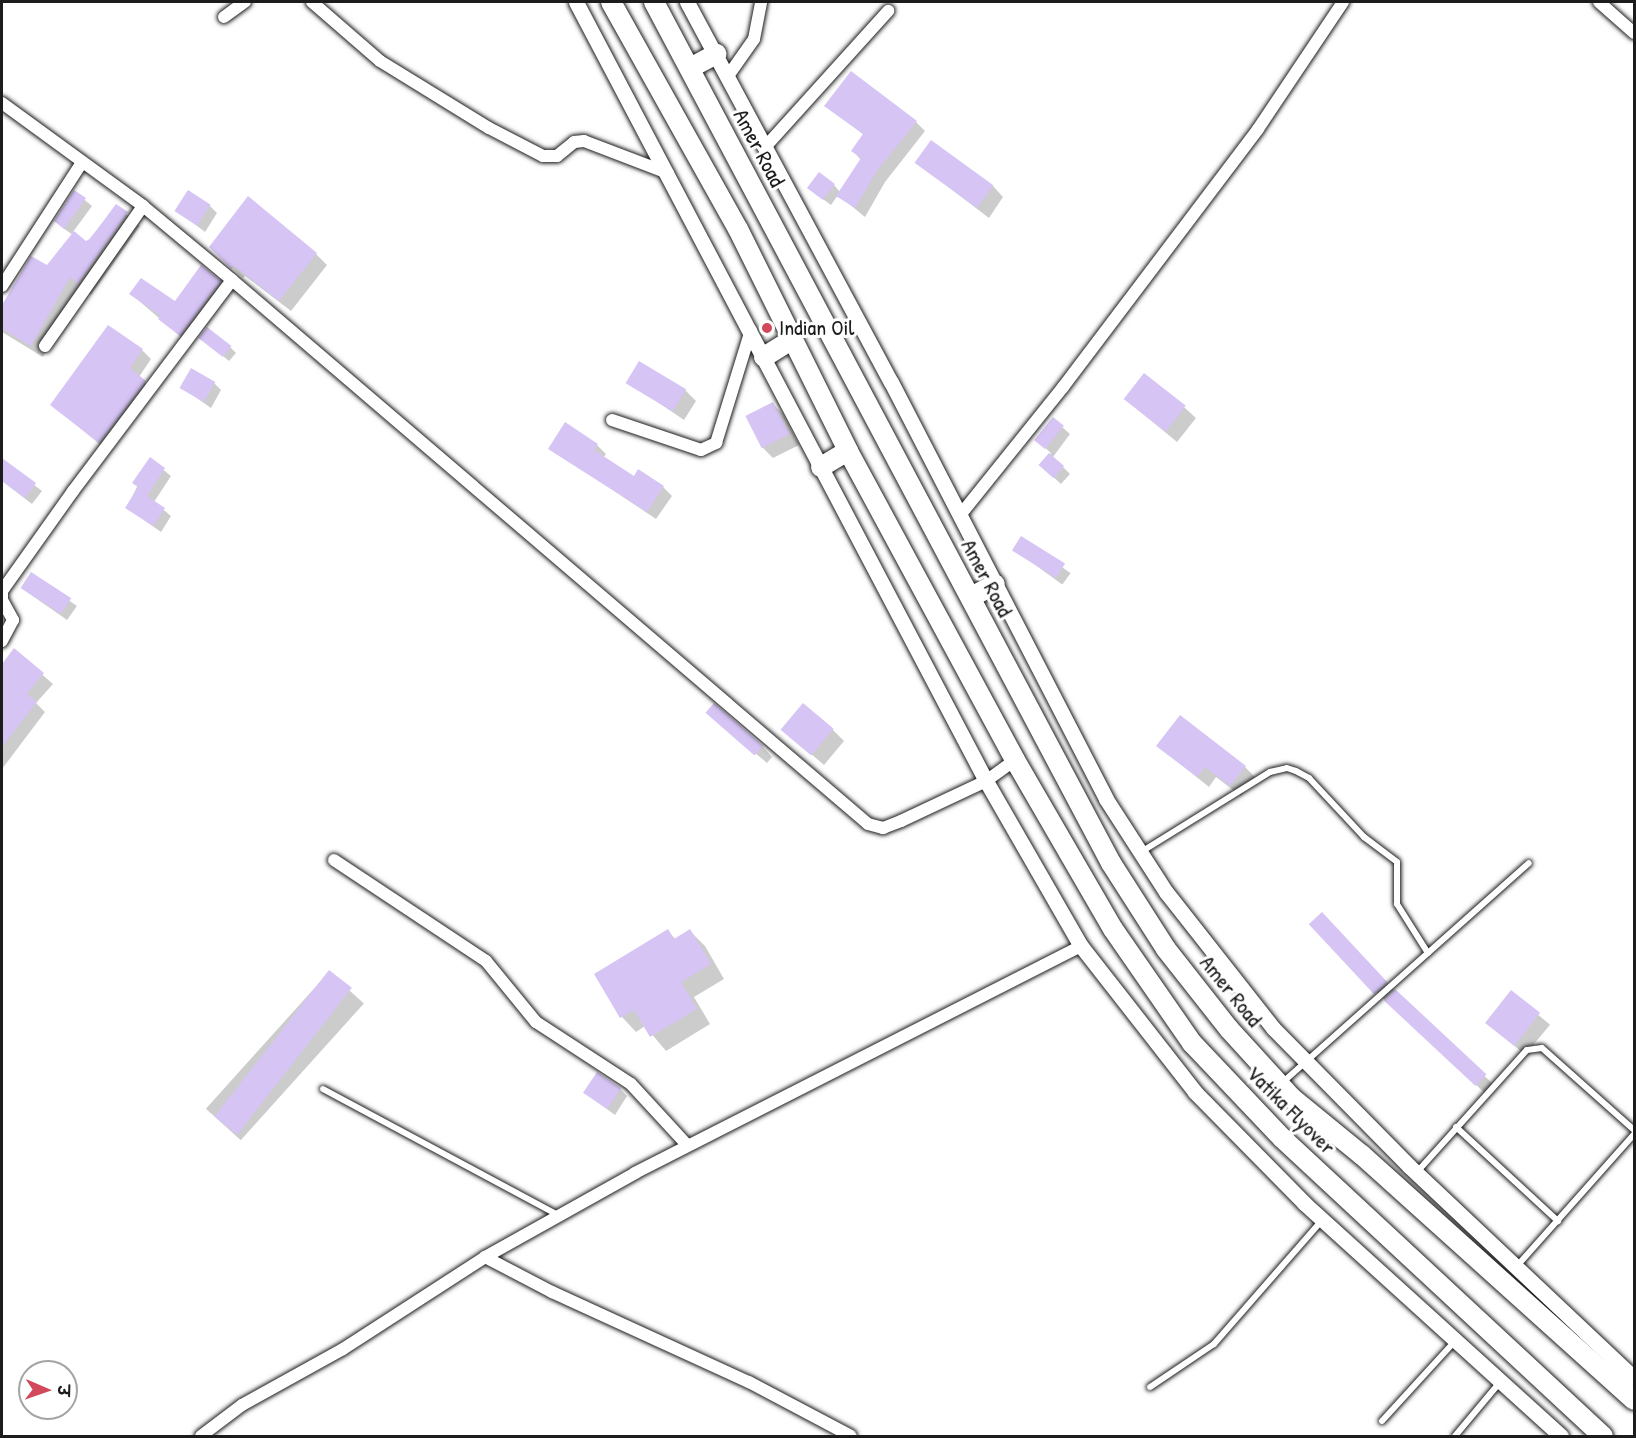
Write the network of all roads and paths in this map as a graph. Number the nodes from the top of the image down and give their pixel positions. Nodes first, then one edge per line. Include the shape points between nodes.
1 (244, 2) edge
2 (312, 2) edge
3 (576, 2) edge
4 (612, 2) edge
5 (654, 2) edge
6 (687, 2) edge
7 (761, 2) edge
8 (1343, 2) edge
9 (1599, 2) edge
10 (888, 11) dead end
11 (224, 17) dead end
12 (1635, 33) edge
13 (716, 54) junction
14 (690, 68) junction
15 (728, 76) junction
16 (2, 104) edge
17 (767, 145) junction
18 (81, 164) junction
19 (668, 173) junction
20 (143, 206) junction
21 (232, 280) junction
22 (2, 286) edge
23 (751, 330) junction
24 (793, 339) junction
25 (45, 346) dead end
26 (764, 357) junction
27 (612, 420) dead end
28 (848, 451) junction
29 (821, 467) junction
30 (961, 514) junction
31 (995, 584) junction
32 (971, 597) junction
33 (2, 599) edge
34 (2, 641) edge
35 (1015, 760) junction
36 (986, 781) junction
37 (1140, 853) junction
38 (334, 860) dead end
39 (1529, 862) dead end
40 (1081, 946) junction
41 (1428, 953) junction
42 (1307, 1062) junction
43 (1280, 1085) junction
44 (323, 1089) dead end
45 (1456, 1127) junction
46 (1635, 1130) edge
47 (1635, 1134) edge
48 (687, 1144) junction
49 (1416, 1173) junction
50 (559, 1216) junction
51 (1322, 1219) junction
52 (1558, 1221) junction
53 (485, 1257) junction
54 (1516, 1267) junction
55 (1456, 1340) junction
56 (1635, 1378) edge
57 (1502, 1381) junction
58 (1150, 1387) dead end
59 (1635, 1400) edge
60 (1382, 1421) dead end
61 (201, 1437) edge
62 (851, 1437) edge
63 (1455, 1437) edge
64 (1561, 1437) edge
65 (1604, 1437) edge

1 - 11 street
2 - 19 street via 380,61 489,128 543,156 557,156 574,142 584,141
3 - 19 street
4 - 24 highway, Vatika Flyover via 738,229
5 - 14 highway, Amer Road
6 - 13 street
7 - 15 street via 754,39
8 - 30 street via 1258,129
9 - 12 street
10 - 17 street
13 - 14 highway
13 - 15 street
14 - 32 highway, Amer Road
15 - 17 street
16 - 18 street
17 - 30 street
18 - 20 street
18 - 22 street
19 - 23 street
20 - 21 street
20 - 25 street
21 - 33 street via 73,491 2,591
21 - 36 street via 868,824 883,828
23 - 26 street
23 - 27 street via 720,434 710,448 701,450 675,443
24 - 26 highway
24 - 28 highway, Vatika Flyover
26 - 29 street
28 - 29 highway
28 - 35 highway, Vatika Flyover
29 - 36 street
30 - 31 street
31 - 32 highway
31 - 37 street via 1106,799
32 - 43 highway, Amer Road via 1112,863 1160,940 1229,1029
33 - 34 street via 13,620
35 - 36 street
35 - 65 highway, Vatika Flyover via 1113,929 1192,1043 1306,1160
36 - 40 street
37 - 41 lane via 1270,772 1287,768 1296,771 1314,782 1364,837 1397,862 1396,904
37 - 42 street via 1266,1020
38 - 48 street via 486,961 536,1022 632,1084
39 - 41 lane
40 - 48 street
40 - 51 street via 1195,1092
41 - 42 lane
42 - 43 lane
42 - 49 street
43 - 59 highway, Vatika Flyover
44 - 50 lane
45 - 46 lane via 1527,1050 1542,1048
45 - 49 lane
45 - 52 lane
47 - 52 lane
48 - 50 street
49 - 54 street
50 - 53 street
51 - 55 street
51 - 58 lane via 1214,1344
52 - 54 lane
53 - 61 street via 343,1348 242,1405
53 - 62 street via 749,1382
54 - 56 street
55 - 57 street
55 - 60 lane
57 - 63 lane
57 - 64 street

